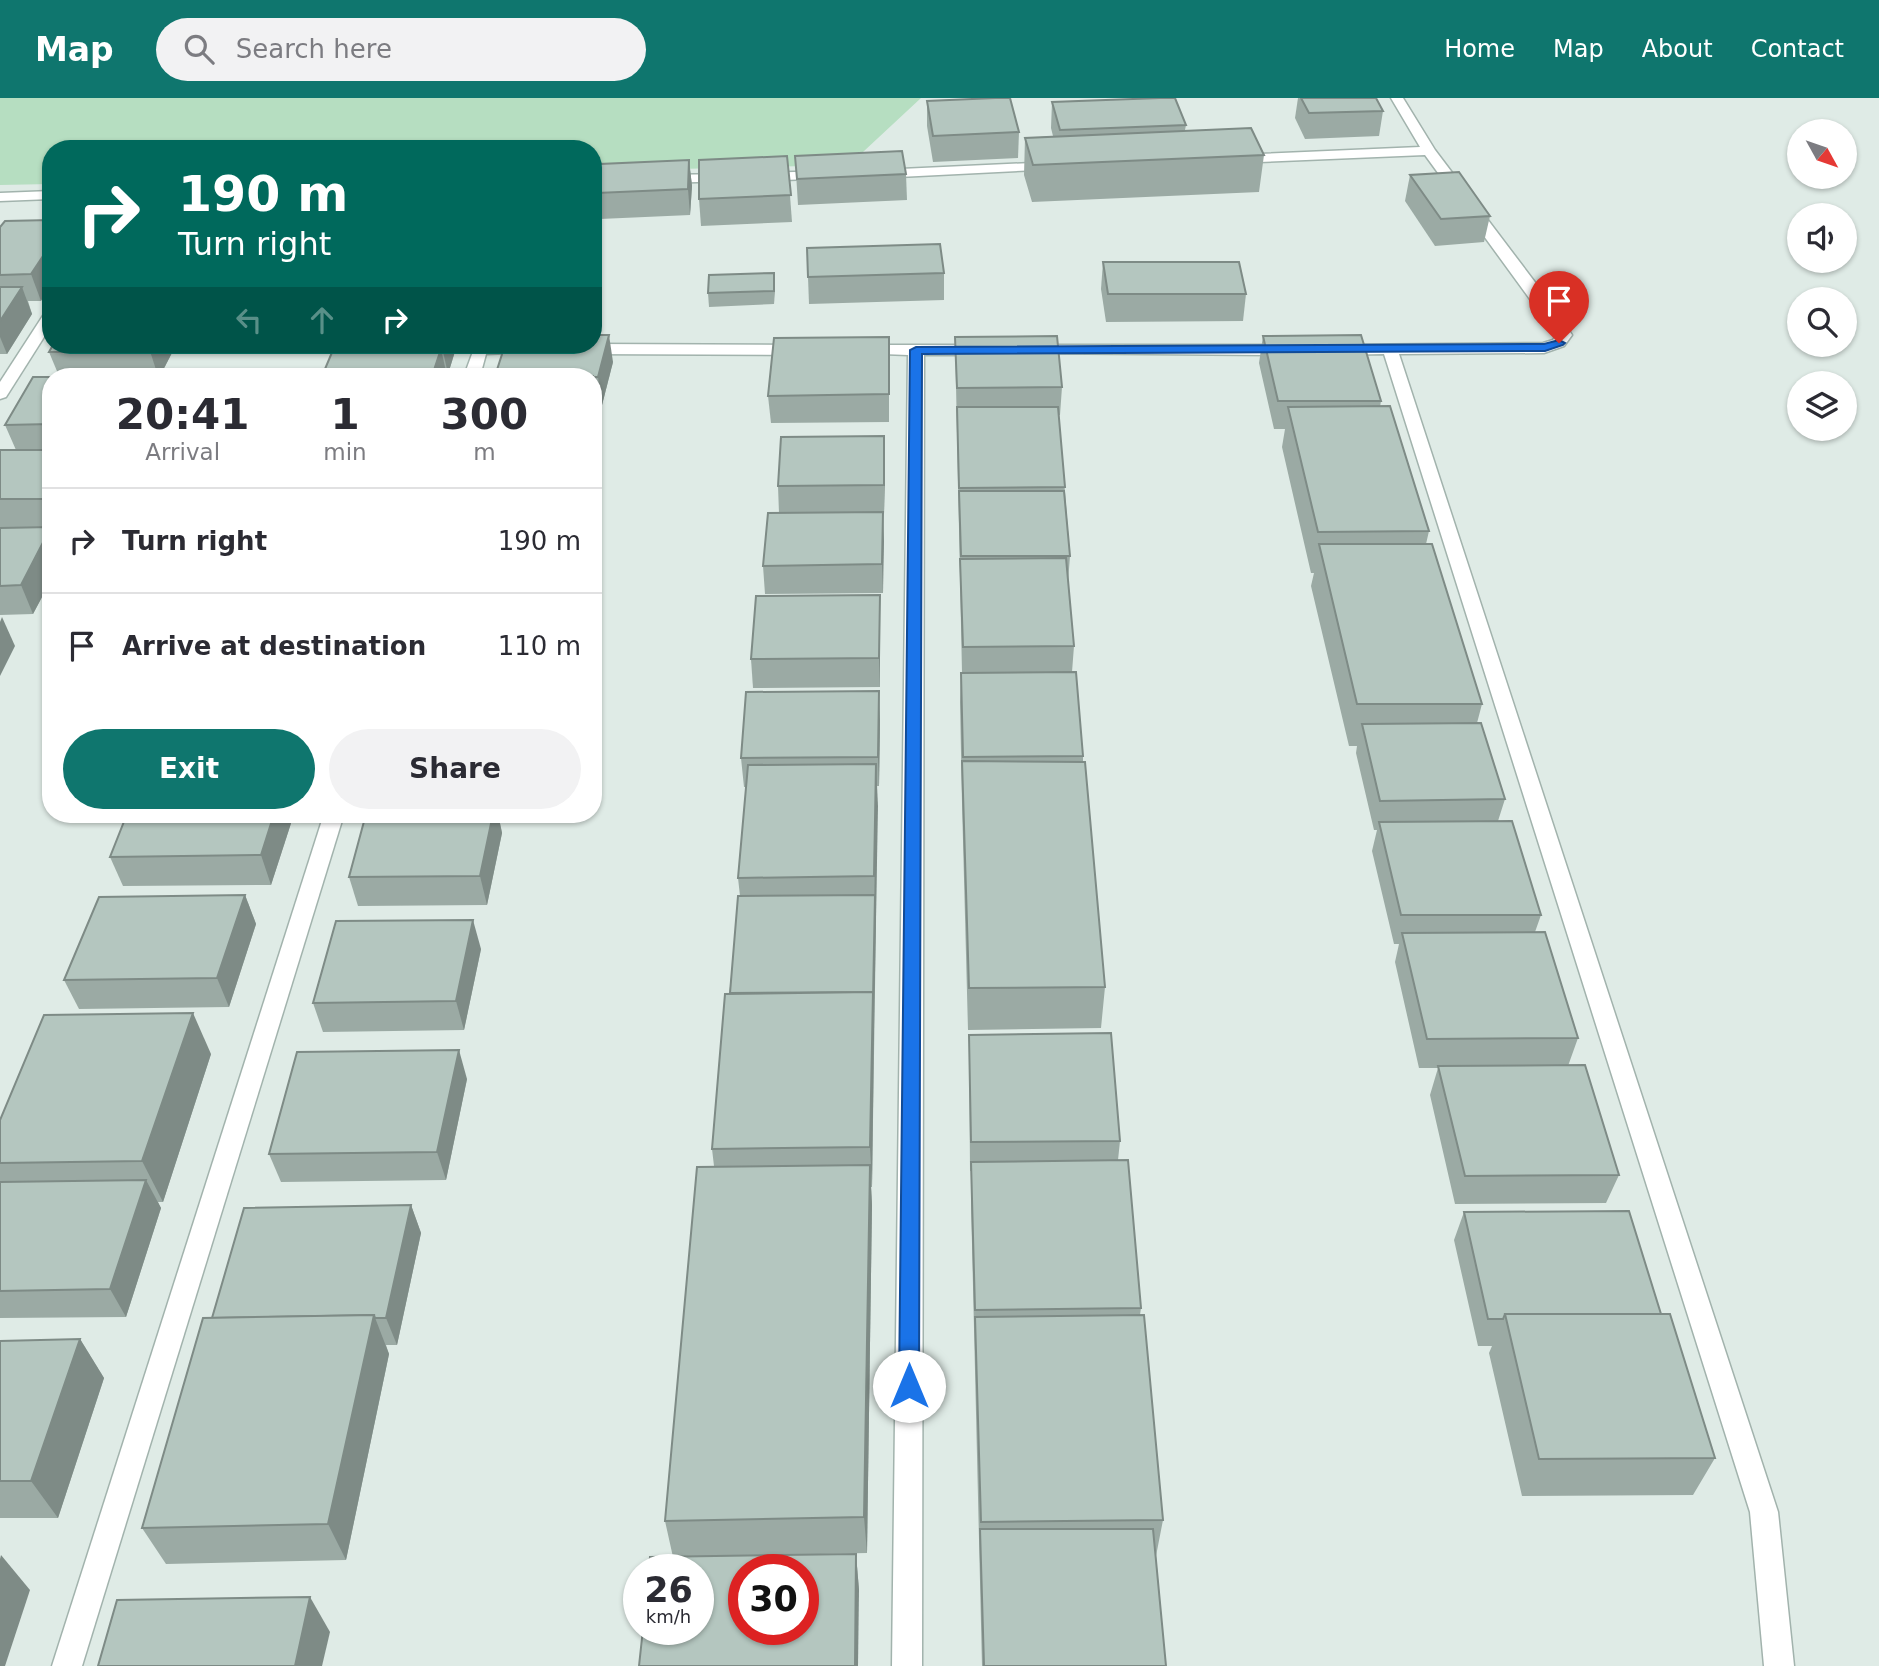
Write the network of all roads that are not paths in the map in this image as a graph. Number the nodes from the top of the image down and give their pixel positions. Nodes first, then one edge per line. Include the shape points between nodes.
1 (1397, 98) edge
2 (1429, 151) junction
3 (1222, 159) edge
4 (1071, 166) edge
5 (864, 174) edge
6 (837, 175) edge
7 (647, 180) edge
8 (42, 195) edge
9 (0, 197) edge
10 (42, 328) edge
11 (602, 349) edge
12 (821, 350) edge
13 (848, 350) edge
14 (916, 350) junction
15 (1390, 350) junction
16 (0, 394) edge
17 (331, 823) edge
18 (67, 1666) edge
19 (907, 1666) edge
20 (1779, 1666) edge

1 - 2 street
2 - 3 street
2 - 15 street via 1564,335 1559,343 1545,348
4 - 5 street
6 - 7 street
8 - 9 street
10 - 16 street
11 - 12 street
13 - 14 street
14 - 15 street
14 - 19 street
15 - 20 street via 1764,1512
17 - 18 street

